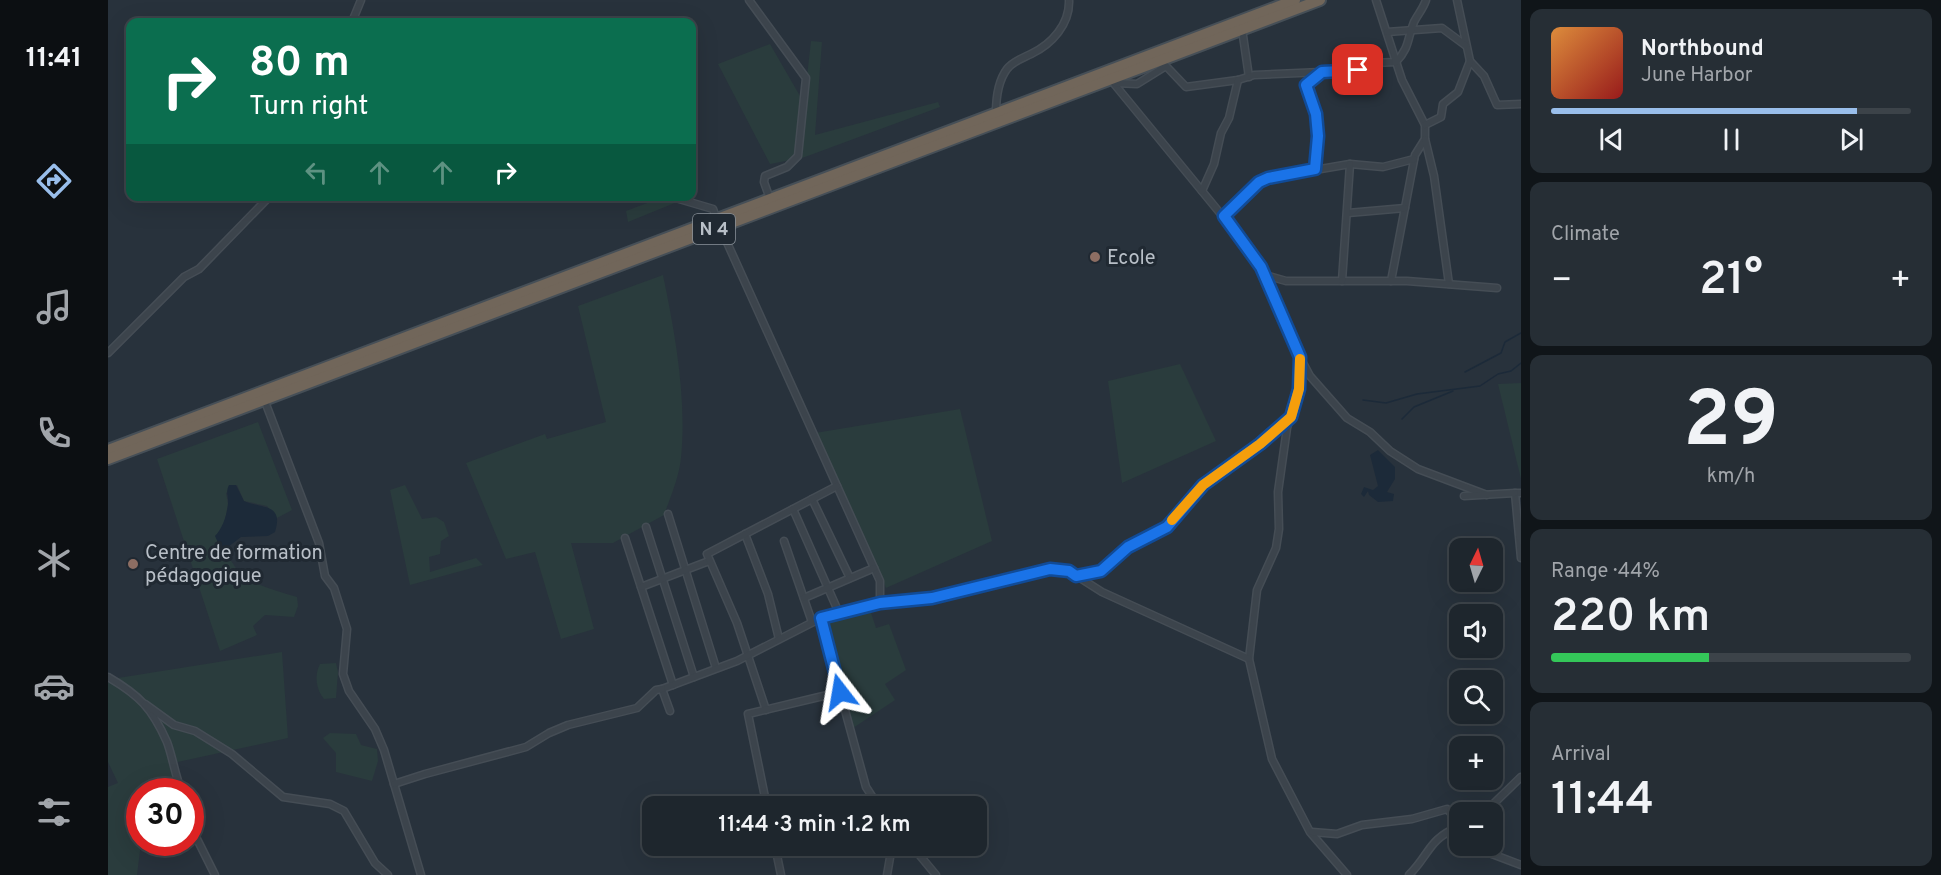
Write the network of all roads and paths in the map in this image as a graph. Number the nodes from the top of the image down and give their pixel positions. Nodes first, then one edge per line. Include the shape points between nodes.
1 (361, 0) edge
2 (749, 0) edge
3 (1070, 0) edge
4 (1295, 0) edge
5 (1320, 0) edge
6 (1376, 0) edge
7 (1426, 0) edge
8 (1457, 0) edge
9 (354, 18) edge
10 (1242, 29) junction
11 (1412, 30) junction
12 (1387, 32) junction
13 (1466, 45) junction
14 (1470, 61) junction
15 (1396, 62) junction
16 (1322, 72) junction
17 (1249, 77) junction
18 (1112, 81) junction
19 (1238, 81) junction
20 (1521, 104) edge
21 (996, 113) junction
22 (1425, 124) junction
23 (1425, 139) junction
24 (1414, 159) junction
25 (1350, 164) junction
26 (1315, 169) junction
27 (1202, 190) junction
28 (770, 199) junction
29 (265, 201) edge
30 (686, 201) edge
31 (1405, 208) junction
32 (1348, 213) junction
33 (1224, 216) junction
34 (718, 223) junction
35 (1265, 275) junction
36 (1342, 281) junction
37 (1391, 281) junction
38 (1449, 284) junction
39 (1497, 288) dead end
40 (108, 353) edge
41 (1300, 357) junction
42 (264, 399) junction
43 (1291, 417) junction
44 (108, 450) edge
45 (108, 459) edge
46 (837, 486) junction
47 (1518, 493) edge
48 (1487, 495) junction
49 (1464, 496) dead end
50 (812, 499) junction
51 (793, 509) junction
52 (668, 514) dead end
53 (646, 527) dead end
54 (746, 534) junction
55 (625, 538) dead end
56 (784, 541) dead end
57 (1521, 558) edge
58 (710, 561) junction
59 (873, 567) junction
60 (686, 570) junction
61 (1076, 576) junction
62 (850, 578) junction
63 (663, 579) junction
64 (641, 587) junction
65 (827, 588) junction
66 (804, 598) junction
67 (880, 603) junction
68 (839, 614) junction
69 (821, 618) junction
70 (812, 622) junction
71 (779, 639) junction
72 (749, 654) junction
73 (1249, 659) junction
74 (716, 669) junction
75 (108, 677) edge
76 (694, 677) junction
77 (673, 685) junction
78 (662, 689) junction
79 (840, 692) junction
80 (144, 704) junction
81 (766, 710) junction
82 (670, 711) dead end
83 (1521, 777) edge
84 (178, 778) edge
85 (394, 784) junction
86 (765, 796) edge
87 (872, 796) edge
88 (1495, 802) edge
89 (1449, 812) edge
90 (1449, 830) edge
91 (1310, 832) junction
92 (204, 853) edge
93 (777, 856) edge
94 (890, 856) edge
95 (920, 856) edge
96 (1497, 856) edge
97 (1521, 865) edge
98 (215, 875) edge
99 (388, 875) edge
100 (421, 875) edge
101 (781, 875) edge
102 (887, 875) edge
103 (936, 875) edge
104 (1347, 875) edge
105 (1409, 875) edge

1 - 9 street
2 - 28 street via 806,78 798,156 787,167 765,176
3 - 21 street via 1067,18 1058,34 1043,49 1007,69 996,97
4 - 21 highway, N 4
5 - 10 highway, N 4
6 - 12 street
7 - 11 street
8 - 13 street
10 - 17 street
10 - 18 highway, N 4
11 - 12 street
11 - 13 street via 1442,28
11 - 15 street via 1407,50
12 - 15 street
13 - 14 street
14 - 20 street via 1484,76 1497,105
14 - 22 street via 1464,82 1443,104 1441,117
15 - 16 street via 1373,63 1347,72
15 - 22 street
16 - 17 street
16 - 26 street via 1305,88 1316,114
17 - 19 street
18 - 19 street via 1137,84 1166,66 1186,87
18 - 27 street
18 - 34 highway, N 4
19 - 27 street via 1214,164
21 - 28 highway, N 4
22 - 23 street
23 - 24 street
23 - 38 street
24 - 25 street via 1383,167
24 - 31 street
25 - 26 street
25 - 32 street
26 - 33 street via 1259,182
27 - 33 street
28 - 34 highway, N 4
29 - 40 street
30 - 34 street via 713,209
31 - 32 street
31 - 37 street
32 - 36 street
33 - 35 street
34 - 42 highway, N 4
34 - 44 highway, N 4
34 - 46 street
35 - 36 street via 1286,281
35 - 41 street
36 - 37 street
37 - 38 street
38 - 39 street
41 - 43 street via 1299,389
41 - 48 street via 1310,376 1347,418 1390,451 1418,469
42 - 45 highway, N 4
42 - 85 street via 347,629 343,674 349,691 375,729
43 - 61 street via 1203,485 1167,527 1128,547 1097,574
43 - 73 street via 1278,492 1279,529 1269,566 1257,590
46 - 50 street
46 - 59 street
47 - 48 street
47 - 57 street
48 - 49 street
50 - 51 street
50 - 62 street
51 - 54 street
51 - 65 street
52 - 60 street
53 - 63 street
54 - 58 street via 707,554
54 - 71 street
55 - 64 street
56 - 66 street
58 - 60 street
58 - 72 street
59 - 62 street
59 - 67 street via 880,581
60 - 63 street
60 - 74 street
61 - 67 street via 1069,571 1050,569 932,598
61 - 73 street via 1102,592
62 - 65 street
63 - 64 street
63 - 76 street
64 - 77 street
65 - 66 street
65 - 68 street
66 - 70 street
67 - 68 street
68 - 69 street
69 - 70 street
69 - 79 street
70 - 71 street
71 - 72 street
72 - 74 street
72 - 81 street
73 - 91 street via 1272,759
74 - 76 street
75 - 80 street via 132,690
76 - 77 street
77 - 78 street
78 - 82 street
78 - 85 street via 636,708 568,725 526,747
79 - 81 street
79 - 87 street
80 - 84 street via 167,742
80 - 99 street via 174,725 195,731 232,754 283,797 330,804 344,811 375,863
81 - 86 street via 748,714
83 - 88 street
85 - 100 street
89 - 91 street via 1446,809 1412,819 1362,825 1337,834
90 - 105 street via 1435,840
91 - 104 street
92 - 98 street
93 - 101 street
94 - 102 street
95 - 103 street
96 - 97 street

